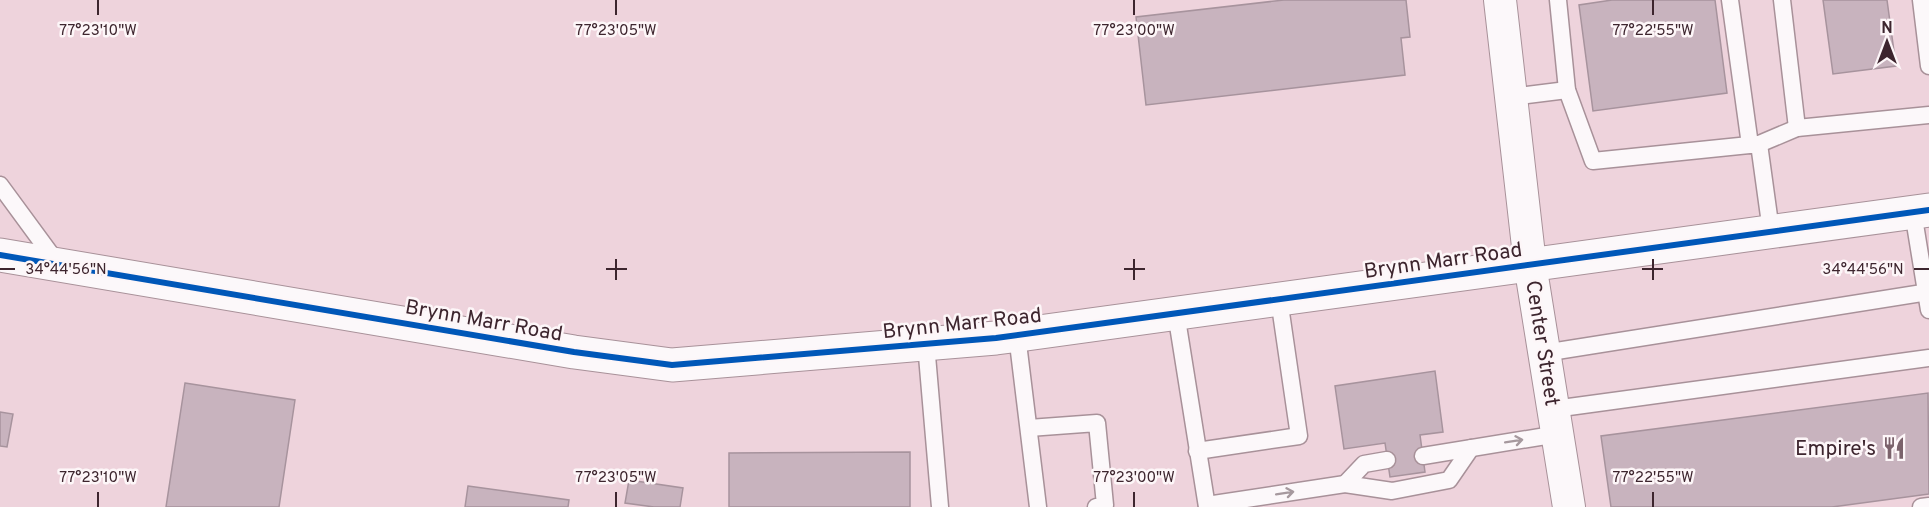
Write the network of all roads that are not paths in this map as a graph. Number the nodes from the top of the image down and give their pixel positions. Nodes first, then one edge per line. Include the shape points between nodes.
1 (1500, 0) edge
2 (1558, 0) edge
3 (1730, 0) edge
4 (1782, 0) edge
5 (1921, 0) edge
6 (1929, 66) edge
7 (1567, 90) junction
8 (1511, 97) junction
9 (1929, 114) edge
10 (1797, 128) junction
11 (1755, 145) junction
12 (0, 185) edge
13 (1921, 211) edge
14 (1771, 231) junction
15 (0, 255) edge
16 (58, 264) junction
17 (1530, 264) junction
18 (1927, 292) edge
19 (1279, 299) junction
20 (1929, 310) edge
21 (1176, 313) junction
22 (1017, 335) junction
23 (926, 344) junction
24 (1544, 353) junction
25 (1929, 358) edge
26 (1556, 421) junction
27 (1029, 428) junction
28 (1471, 448) junction
29 (1197, 451) junction
30 (1423, 456) dead end
31 (1387, 460) dead end
32 (1345, 484) junction
33 (1207, 506) edge
34 (1929, 506) edge
35 (940, 507) edge
36 (1038, 507) edge
37 (1096, 507) edge
38 (1569, 507) edge
39 (1921, 507) edge

1 - 8 street, Center Street
2 - 7 lane
3 - 11 lane
4 - 10 lane
5 - 6 lane
7 - 8 lane
7 - 11 lane via 1593,161
8 - 17 street, Center Street
9 - 10 lane
10 - 11 lane
11 - 14 lane
12 - 16 lane
13 - 14 street, Brynn Marr Road
13 - 18 lane
14 - 17 street, Brynn Marr Road
15 - 16 street, Brynn Marr Road
16 - 23 street, Brynn Marr Road via 574,352 672,365
17 - 19 street, Brynn Marr Road
17 - 24 street, Center Street
18 - 20 lane
18 - 24 lane
19 - 21 street, Brynn Marr Road
19 - 29 lane via 1299,436
21 - 22 street, Brynn Marr Road
21 - 29 lane
22 - 23 street, Brynn Marr Road
22 - 27 lane
23 - 35 lane
24 - 26 street, Center Street
25 - 26 lane
28 -> 26 lane
26 - 38 street, Center Street
27 - 36 lane
27 - 37 lane via 1096,423 1105,506
28 - 30 lane
28 - 32 lane via 1449,480 1392,490
29 - 33 lane
31 - 32 lane via 1364,464
33 -> 32 lane
34 - 39 lane

